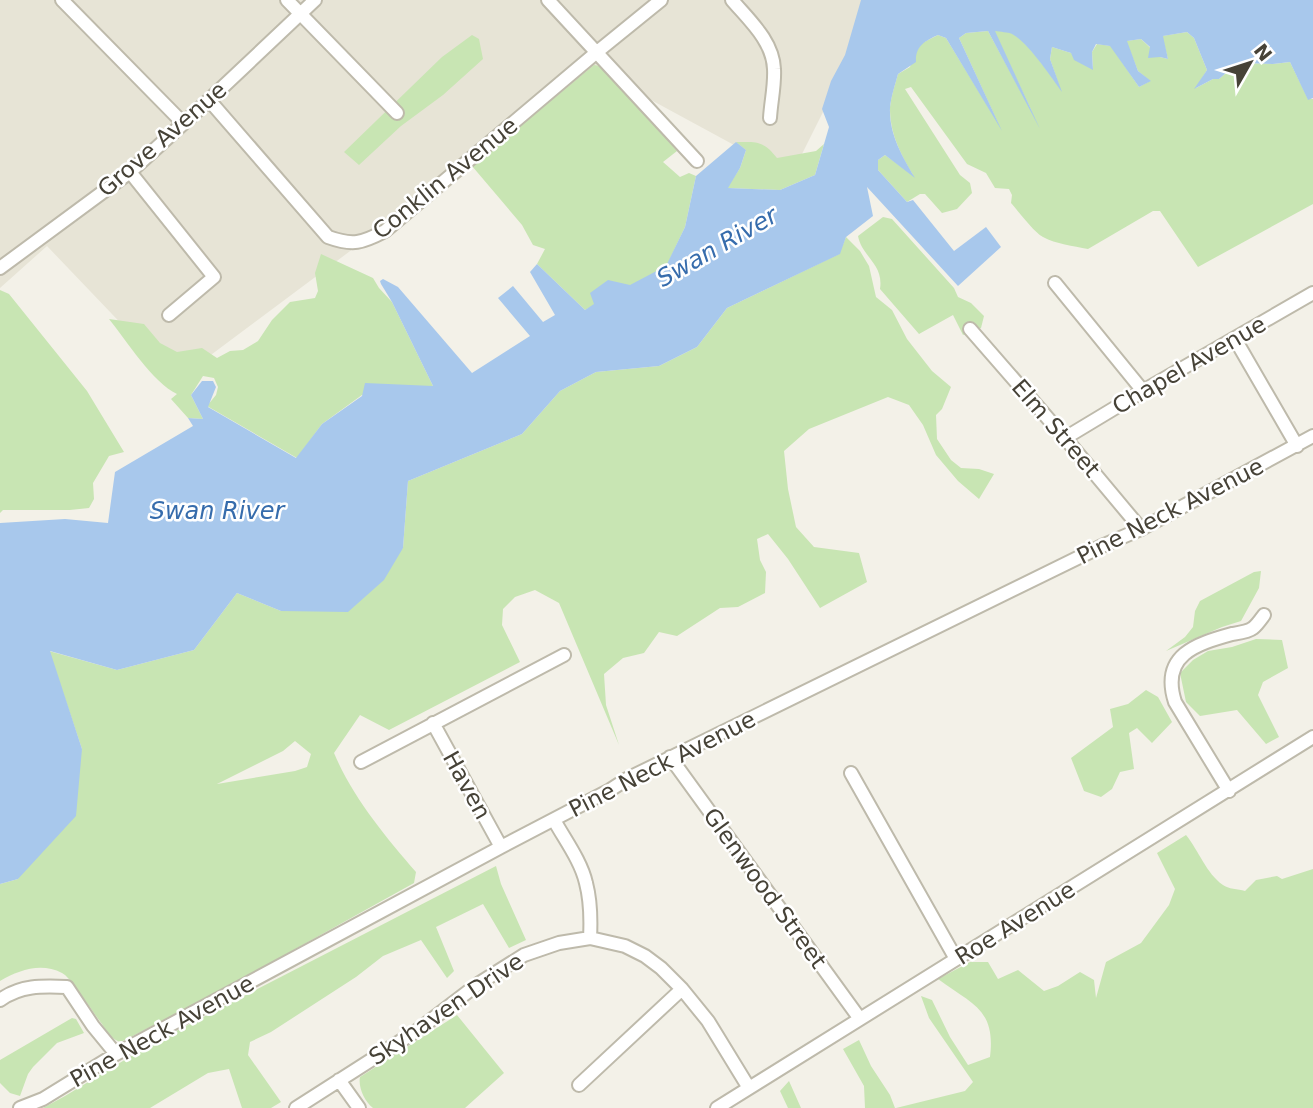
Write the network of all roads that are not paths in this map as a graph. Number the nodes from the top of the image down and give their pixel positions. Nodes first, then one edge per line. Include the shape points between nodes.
1 (62, 0) edge
2 (287, 0) edge
3 (315, 0) edge
4 (548, 0) edge
5 (661, 0) edge
6 (733, 0) edge
7 (300, 14) junction
8 (597, 52) junction
9 (209, 100) junction
10 (397, 113) dead end
11 (770, 118) dead end
12 (183, 122) junction
13 (698, 161) dead end
14 (130, 172) junction
15 (0, 268) edge
16 (1055, 283) dead end
17 (1313, 293) edge
18 (169, 315) dead end
19 (970, 329) dead end
20 (1235, 339) junction
21 (1143, 390) junction
22 (1313, 436) edge
23 (1065, 438) junction
24 (1297, 446) junction
25 (1141, 529) junction
26 (1264, 615) dead end
27 (564, 655) dead end
28 (433, 723) junction
29 (1313, 737) edge
30 (670, 757) junction
31 (361, 762) dead end
32 (851, 773) dead end
33 (1229, 790) junction
34 (554, 820) junction
35 (501, 847) junction
36 (590, 938) junction
37 (956, 959) junction
38 (682, 989) junction
39 (0, 1000) edge
40 (860, 1019) junction
41 (116, 1054) junction
42 (339, 1080) junction
43 (579, 1085) dead end
44 (749, 1088) junction
45 (20, 1108) edge
46 (296, 1108) edge
47 (359, 1108) edge
48 (717, 1108) edge

1 - 12 street
2 - 7 street
3 - 7 street, Grove Avenue
4 - 8 street
5 - 8 street, Conklin Avenue
6 - 11 street via 768,43 774,66
7 - 9 street, Grove Avenue
7 - 10 street
8 - 9 street, Conklin Avenue via 385,231 351,243 328,237
8 - 13 street
9 - 12 street, Grove Avenue
12 - 14 street, Grove Avenue
14 - 15 street, Grove Avenue
14 - 18 street via 214,277
16 - 21 street
17 - 20 street, Chapel Avenue
19 - 23 street, Elm Street
20 - 21 street, Chapel Avenue
20 - 24 street
21 - 23 street, Chapel Avenue
22 - 24 street, Pine Neck Avenue
23 - 25 street, Elm Street
24 - 25 street, Pine Neck Avenue
25 - 30 street, Pine Neck Avenue
26 - 33 street via 1253,629 1193,647 1174,669 1171,684 1175,702
27 - 28 street
28 - 31 street
28 - 35 street, Haven
29 - 33 street, Roe Avenue
30 - 34 street, Pine Neck Avenue
30 - 40 street, Glenwood Street
32 - 37 street
33 - 37 street, Roe Avenue
34 - 35 street, Pine Neck Avenue
34 - 36 street via 586,881
35 - 41 street, Pine Neck Avenue
36 - 38 street, Skyhaven Drive via 645,956
36 - 42 street, Skyhaven Drive via 524,955
37 - 40 street, Roe Avenue
38 - 43 street
38 - 44 street, Skyhaven Drive via 708,1021
39 - 41 street via 13,991 67,987
40 - 44 street, Roe Avenue
41 - 45 street, Pine Neck Avenue
42 - 46 street, Skyhaven Drive
42 - 47 street
44 - 48 street, Roe Avenue

